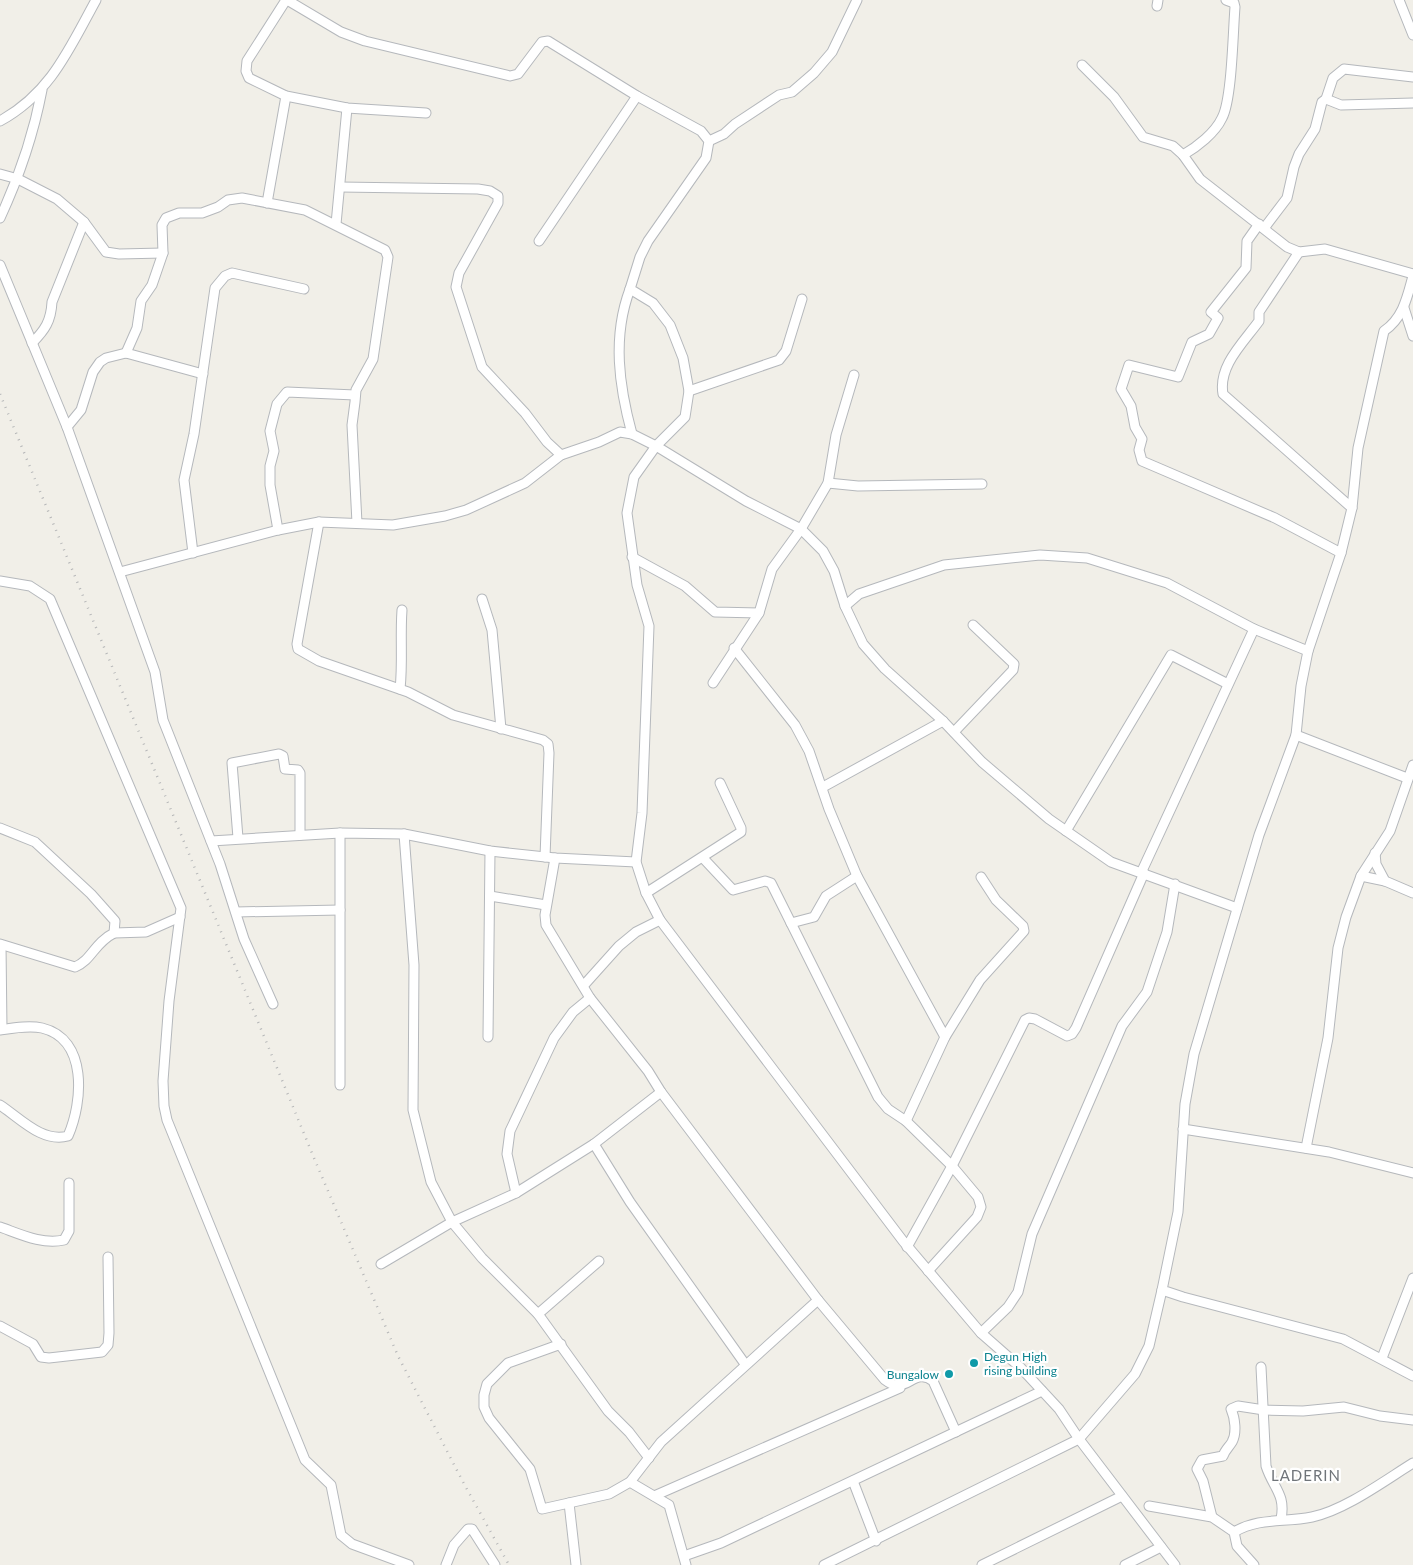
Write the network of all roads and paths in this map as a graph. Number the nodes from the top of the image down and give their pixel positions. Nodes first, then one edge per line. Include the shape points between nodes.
1 (96, 0) edge
2 (286, 0) edge
3 (857, 0) edge
4 (1226, 0) edge
5 (1399, 0) edge
6 (1413, 36) edge
7 (1082, 65) dead end
8 (1413, 77) edge
9 (42, 88) junction
10 (286, 96) junction
11 (637, 96) junction
12 (1326, 99) junction
13 (1413, 103) edge
14 (347, 108) junction
15 (426, 112) dead end
16 (0, 121) edge
17 (709, 141) junction
18 (1183, 155) junction
19 (0, 174) edge
20 (18, 179) junction
21 (340, 187) junction
22 (267, 203) junction
23 (0, 218) edge
24 (84, 222) junction
25 (336, 224) junction
26 (1262, 226) junction
27 (539, 241) dead end
28 (1299, 252) junction
29 (163, 253) junction
30 (0, 265) edge
31 (1413, 275) edge
32 (304, 289) dead end
33 (630, 289) junction
34 (802, 299) dead end
35 (1404, 308) junction
36 (1413, 336) edge
37 (32, 343) junction
38 (126, 353) junction
39 (203, 374) junction
40 (854, 375) dead end
41 (689, 391) junction
42 (356, 395) junction
43 (67, 427) junction
44 (632, 434) junction
45 (656, 446) junction
46 (561, 455) junction
47 (828, 483) junction
48 (982, 484) dead end
49 (1352, 508) junction
50 (319, 522) junction
51 (357, 523) junction
52 (801, 529) junction
53 (278, 530) junction
54 (193, 553) junction
55 (1341, 553) junction
56 (632, 557) junction
57 (120, 572) junction
58 (0, 581) edge
59 (482, 599) dead end
60 (845, 606) junction
61 (402, 610) dead end
62 (759, 613) junction
63 (972, 625) dead end
64 (1254, 629) junction
65 (734, 648) junction
66 (1308, 651) junction
67 (713, 683) dead end
68 (1228, 684) junction
69 (400, 689) junction
70 (943, 720) junction
71 (501, 729) junction
72 (954, 732) junction
73 (1296, 735) junction
74 (1413, 765) edge
75 (1407, 778) junction
76 (720, 783) dead end
77 (823, 788) junction
78 (0, 828) edge
79 (1066, 831) junction
80 (340, 834) junction
81 (404, 834) junction
82 (300, 835) junction
83 (238, 838) junction
84 (211, 841) junction
85 (490, 851) junction
86 (1376, 853) junction
87 (545, 857) junction
88 (555, 858) junction
89 (703, 858) junction
90 (636, 862) junction
91 (1143, 873) junction
92 (857, 876) junction
93 (1361, 876) junction
94 (981, 877) dead end
95 (1385, 881) junction
96 (1175, 884) junction
97 (646, 893) junction
98 (1413, 893) edge
99 (490, 896) junction
100 (546, 905) junction
101 (1236, 908) junction
102 (340, 910) junction
103 (236, 912) junction
104 (180, 917) junction
105 (660, 920) junction
106 (791, 923) junction
107 (114, 933) junction
108 (0, 944) edge
109 (584, 985) junction
110 (590, 998) junction
111 (273, 1004) dead end
112 (1, 1029) edge
113 (488, 1037) dead end
114 (945, 1038) junction
115 (340, 1085) dead end
116 (661, 1092) junction
117 (0, 1105) edge
118 (906, 1121) junction
119 (1183, 1129) junction
120 (594, 1144) junction
121 (1306, 1148) junction
122 (952, 1166) junction
123 (1413, 1173) edge
124 (69, 1183) dead end
125 (516, 1192) junction
126 (452, 1222) junction
127 (0, 1227) edge
128 (907, 1246) junction
129 (108, 1257) dead end
130 (599, 1261) dead end
131 (381, 1264) dead end
132 (928, 1271) junction
133 (1413, 1278) edge
134 (1162, 1290) junction
135 (818, 1300) junction
136 (538, 1314) junction
137 (0, 1326) edge
138 (981, 1333) junction
139 (560, 1344) junction
140 (1382, 1358) junction
141 (745, 1364) junction
142 (1261, 1367) dead end
143 (1413, 1376) edge
144 (902, 1386) junction
145 (1042, 1391) junction
146 (1264, 1410) junction
147 (1413, 1420) edge
148 (956, 1432) junction
149 (1078, 1439) junction
150 (649, 1458) junction
151 (1413, 1463) edge
152 (852, 1481) junction
153 (630, 1482) junction
154 (654, 1496) junction
155 (1122, 1496) junction
156 (569, 1503) junction
157 (1149, 1506) dead end
158 (1212, 1517) junction
159 (1281, 1519) junction
160 (1234, 1532) junction
161 (876, 1541) junction
162 (1161, 1547) junction
163 (685, 1560) edge
164 (409, 1565) edge
165 (446, 1565) edge
166 (495, 1565) edge
167 (576, 1565) edge
168 (824, 1565) edge
169 (982, 1565) edge
170 (1124, 1565) edge
171 (1175, 1565) edge
172 (1254, 1565) edge

1 - 9 street via 59,68
2 - 10 street via 248,61 246,71 249,78
2 - 11 street via 341,32 510,76 518,74 542,42 548,42
3 - 17 street via 832,52 814,73 792,92 779,95
4 - 18 street via 1234,3 1235,7 1223,118 1195,149
5 - 6 street
7 - 18 street via 1114,97 1143,137 1173,146
8 - 12 street via 1344,68 1332,78
9 - 16 street via 17,111
9 - 20 street via 32,139
10 - 14 street
10 - 22 street
11 - 17 street via 701,131
11 - 27 street
12 - 13 street via 1341,105
12 - 26 street via 1322,102 1315,129 1297,160 1287,198
14 - 15 street
14 - 21 street
17 - 33 street via 706,158 640,257
18 - 26 street via 1200,179
19 - 20 street
20 - 23 street
20 - 24 street via 56,199
21 - 25 street
21 - 46 street via 478,188 498,196 498,203 459,273 456,287 482,367
22 - 25 street via 305,210
22 - 29 street via 242,198 228,200 202,213 179,213 166,218 162,225
24 - 29 street via 106,252
24 - 37 street via 52,302 51,316 45,329
25 - 42 street via 385,250 388,257 373,359
26 - 28 street via 1287,247
26 - 55 street via 1247,241 1246,268 1212,312 1218,318 1208,334 1192,342 1178,377 1129,365 1121,390 1131,406 1135,427 1142,439 1139,450 1142,460 1275,518
28 - 31 street via 1326,250
28 - 49 street via 1260,312 1259,321 1224,370 1223,394
29 - 38 street via 152,285 141,301 137,328
30 - 37 street
31 - 35 street
32 - 39 street via 232,273 225,276 215,288
33 - 41 street via 653,303 670,325 683,358
33 - 44 street via 621,324 620,370 621,394
34 - 41 street via 786,351 780,360
35 - 36 street
35 - 49 street via 1394,325 1384,331 1358,448
37 - 43 street
38 - 39 street
38 - 43 street via 100,362 93,372 81,410
39 - 54 street via 184,480
40 - 47 street via 836,434
41 - 45 street via 685,417
42 - 51 street via 352,425
42 - 53 street via 287,392 277,404 270,431 274,451 270,485
43 - 57 street
44 - 45 street
44 - 46 street via 620,432
45 - 52 street via 746,501
45 - 56 street via 631,484 627,512
46 - 51 street via 525,483 466,510 393,525
47 - 48 street via 858,486
47 - 52 street
49 - 55 street
50 - 51 street
50 - 53 street
50 - 69 street via 298,650 319,661
52 - 60 street via 823,551
52 - 62 street via 772,568
53 - 54 street
54 - 57 street
55 - 66 street
56 - 62 street via 685,586 715,612
56 - 90 street via 649,626 642,813
57 - 84 street via 155,672 163,720
58 - 104 street via 30,586 50,599 181,908
59 - 71 street via 492,630
60 - 64 street via 859,594 944,565 1040,556 1087,558 1167,583
60 - 70 street via 863,644 884,669
61 - 69 street
62 - 65 street
63 - 72 street via 1014,664 1013,670
64 - 66 street
64 - 68 street
65 - 67 street
65 - 77 street via 795,725
66 - 73 street
68 - 79 street via 1171,655
68 - 91 street
69 - 71 street via 453,715
70 - 72 street
70 - 77 street
71 - 87 street via 548,744
72 - 79 street via 982,762
73 - 75 street
73 - 101 street
74 - 75 street
75 - 86 street via 1390,831
76 - 89 street via 741,832
77 - 92 street
78 - 107 street via 35,842 115,921
79 - 91 street via 1111,862
80 - 81 street
80 - 82 street
80 - 102 street
81 - 85 street
81 - 126 street via 414,965 412,1110 432,1182
82 - 83 street
82 - 83 street via 300,773 285,769 283,756 279,754 232,763
83 - 84 street
84 - 103 street
85 - 87 street
85 - 99 street
86 - 93 street
86 - 95 street via 1376,864
87 - 88 street
88 - 90 street
88 - 100 street
89 - 97 street
89 - 106 street via 733,890 765,881 771,883
90 - 97 street
91 - 96 street
91 - 122 street via 1076,1028 1067,1036 1035,1019 1026,1020
92 - 106 street via 826,896 814,917
92 - 114 street
93 - 95 street
93 - 121 street via 1338,948 1328,1038
94 - 114 street via 996,900 1023,926 1024,931 980,980
95 - 98 street
96 - 101 street
96 - 138 street via 1167,932 1147,992 1122,1026 1032,1234 1018,1292 1008,1307
97 - 105 street
99 - 100 street
99 - 113 street
100 - 109 street via 546,925
101 - 119 street via 1194,1054
102 - 103 street
102 - 115 street
103 - 111 street
104 - 107 street via 146,932
104 - 164 street via 163,1082 167,1120 305,1460 331,1485 341,1534 352,1544
105 - 109 street via 630,937
105 - 128 street
106 - 118 street via 878,1097 888,1109
107 - 108 street via 102,939 84,963 75,967
108 - 112 street
109 - 110 street
110 - 116 street
110 - 125 street via 573,1012 554,1038 510,1131 507,1154
112 - 117 street via 35,1026 65,1042 77,1062 77,1095 72,1126 68,1136 61,1138 44,1135
114 - 118 street
116 - 120 street
116 - 135 street
118 - 122 street
119 - 121 street
119 - 134 street via 1178,1212
120 - 125 street
120 - 141 street via 630,1202
121 - 123 street
122 - 128 street
122 - 132 street via 978,1197 981,1208 977,1217
124 - 127 street via 69,1232 64,1240 33,1239
125 - 126 street
126 - 131 street
126 - 136 street via 482,1258
128 - 132 street
129 - 137 street via 109,1334 108,1345 102,1352 41,1357 34,1344
130 - 136 street
132 - 138 street
133 - 140 street
134 - 140 street via 1343,1339
134 - 149 street via 1149,1346 1135,1374
135 - 141 street
135 - 144 street via 885,1380 892,1386
136 - 139 street
138 - 145 street
139 - 150 street via 608,1411
139 - 156 street via 508,1364 487,1384 484,1407 489,1418 530,1469 542,1509
140 - 143 street
141 - 150 street via 661,1442
142 - 146 street
144 - 148 street via 918,1377 927,1376 933,1381
144 - 154 street
145 - 148 street
145 - 149 street via 1059,1409
146 - 147 street via 1303,1412 1344,1407
146 - 158 street via 1238,1406 1231,1409 1234,1417 1232,1442 1223,1456 1202,1460 1197,1469
146 - 159 street via 1266,1466 1281,1493 1284,1506
148 - 152 street
149 - 155 street
149 - 161 street
150 - 153 street
151 - 159 street via 1337,1507 1312,1517
152 - 161 street
152 - 163 street
153 - 154 street
153 - 156 street via 609,1494
154 - 163 street via 670,1505
155 - 162 street
155 - 169 street
156 - 167 street
157 - 158 street
158 - 160 street
159 - 160 street via 1248,1524
160 - 172 street via 1238,1546
161 - 168 street
162 - 170 street
162 - 171 street
165 - 166 street via 460,1536 472,1529

